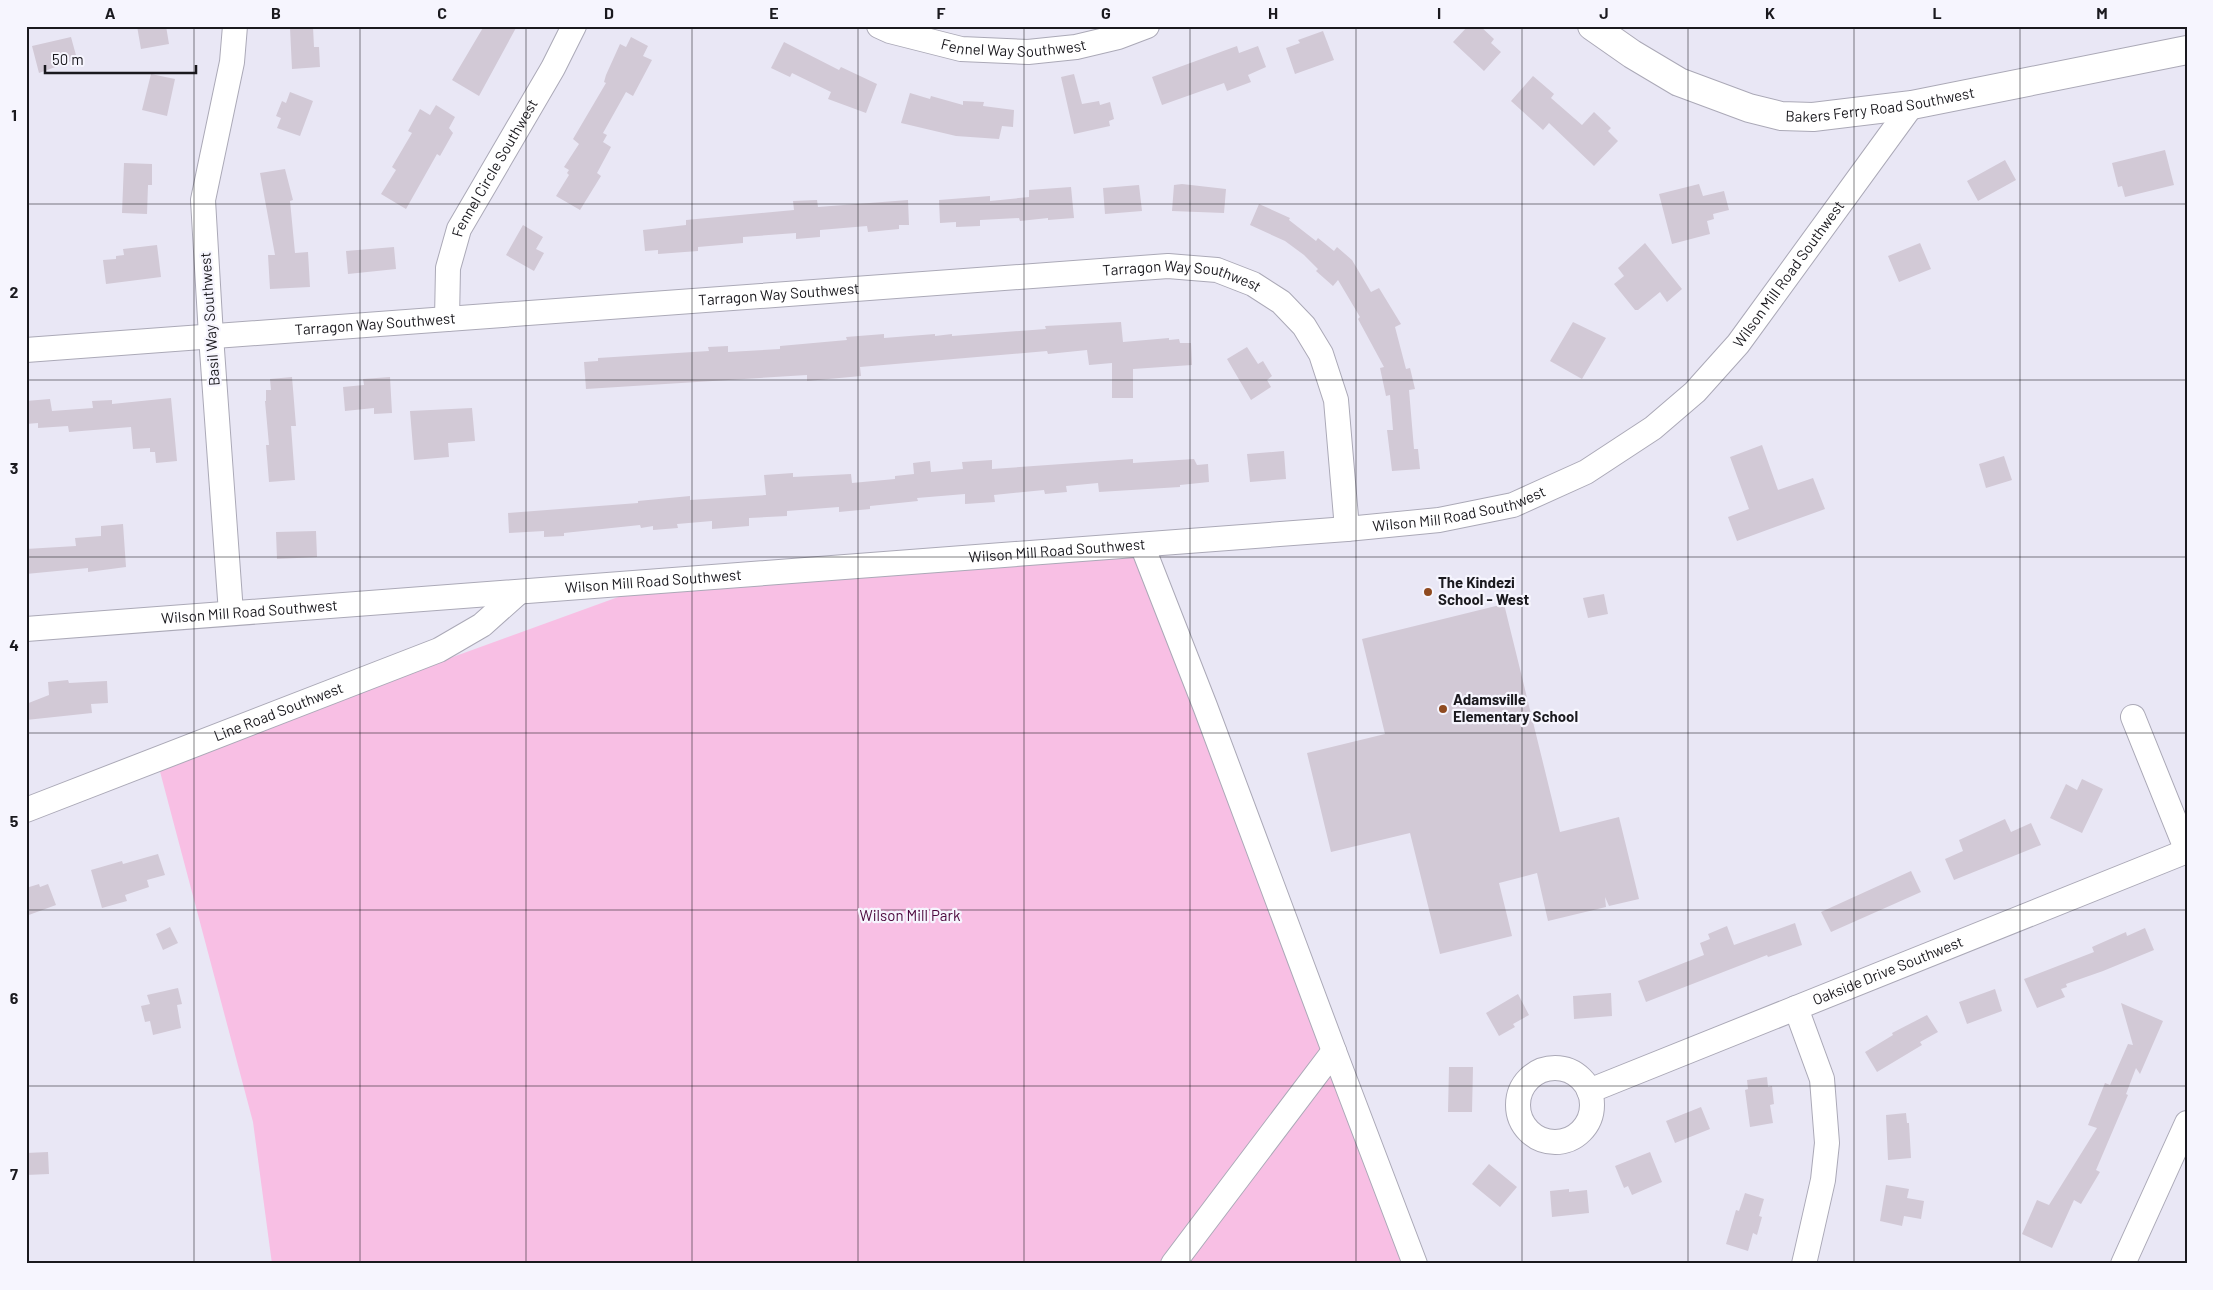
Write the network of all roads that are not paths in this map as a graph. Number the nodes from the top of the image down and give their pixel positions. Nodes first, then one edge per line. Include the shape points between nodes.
1 (235, 26) edge
2 (574, 26) edge
3 (879, 26) edge
4 (1147, 26) edge
5 (1592, 26) edge
6 (2187, 50) edge
7 (1912, 106) junction
8 (447, 319) junction
9 (211, 336) junction
10 (26, 350) edge
11 (1347, 529) junction
12 (1142, 545) junction
13 (520, 592) junction
14 (231, 613) junction
15 (26, 628) edge
16 (2133, 717) dead end
17 (26, 810) edge
18 (2187, 851) edge
19 (1796, 1008) junction
20 (1334, 1051) junction
21 (1589, 1091) dead end
22 (2187, 1123) edge
23 (1173, 1264) edge
24 (1415, 1264) edge
25 (1804, 1264) edge
26 (2124, 1264) edge

1 - 9 street, Basil Way Southwest via 232,62 204,200
2 - 8 street, Fennel Circle Southwest via 459,229 448,268
3 - 4 street, Fennel Way Southwest via 961,49 1028,52 1076,47
5 - 7 street, Bakers Ferry Road Southwest via 1679,82 1749,108 1782,116 1814,117
6 - 7 street, Bakers Ferry Road Southwest
7 - 11 street, Wilson Mill Road Southwest via 1738,344 1695,392 1653,428 1586,472 1513,504 1439,520
8 - 9 street, Tarragon Way Southwest
8 - 11 street, Tarragon Way Southwest via 1168,266 1218,270 1253,284 1281,302 1304,326 1321,354 1336,400
9 - 10 street, Tarragon Way Southwest
9 - 14 street, Basil Way Southwest
11 - 12 street, Wilson Mill Road Southwest
12 - 13 street, Wilson Mill Road Southwest
12 - 20 street
13 - 14 street, Wilson Mill Road Southwest
13 - 17 street, Line Road Southwest via 482,625 439,650
14 - 15 street, Wilson Mill Road Southwest
16 - 18 street
18 - 19 street, Oakside Drive Southwest
19 - 21 street, Oakside Drive Southwest
19 - 25 street via 1822,1078 1827,1143 1823,1180
20 - 23 street
20 - 24 street
22 - 26 street

